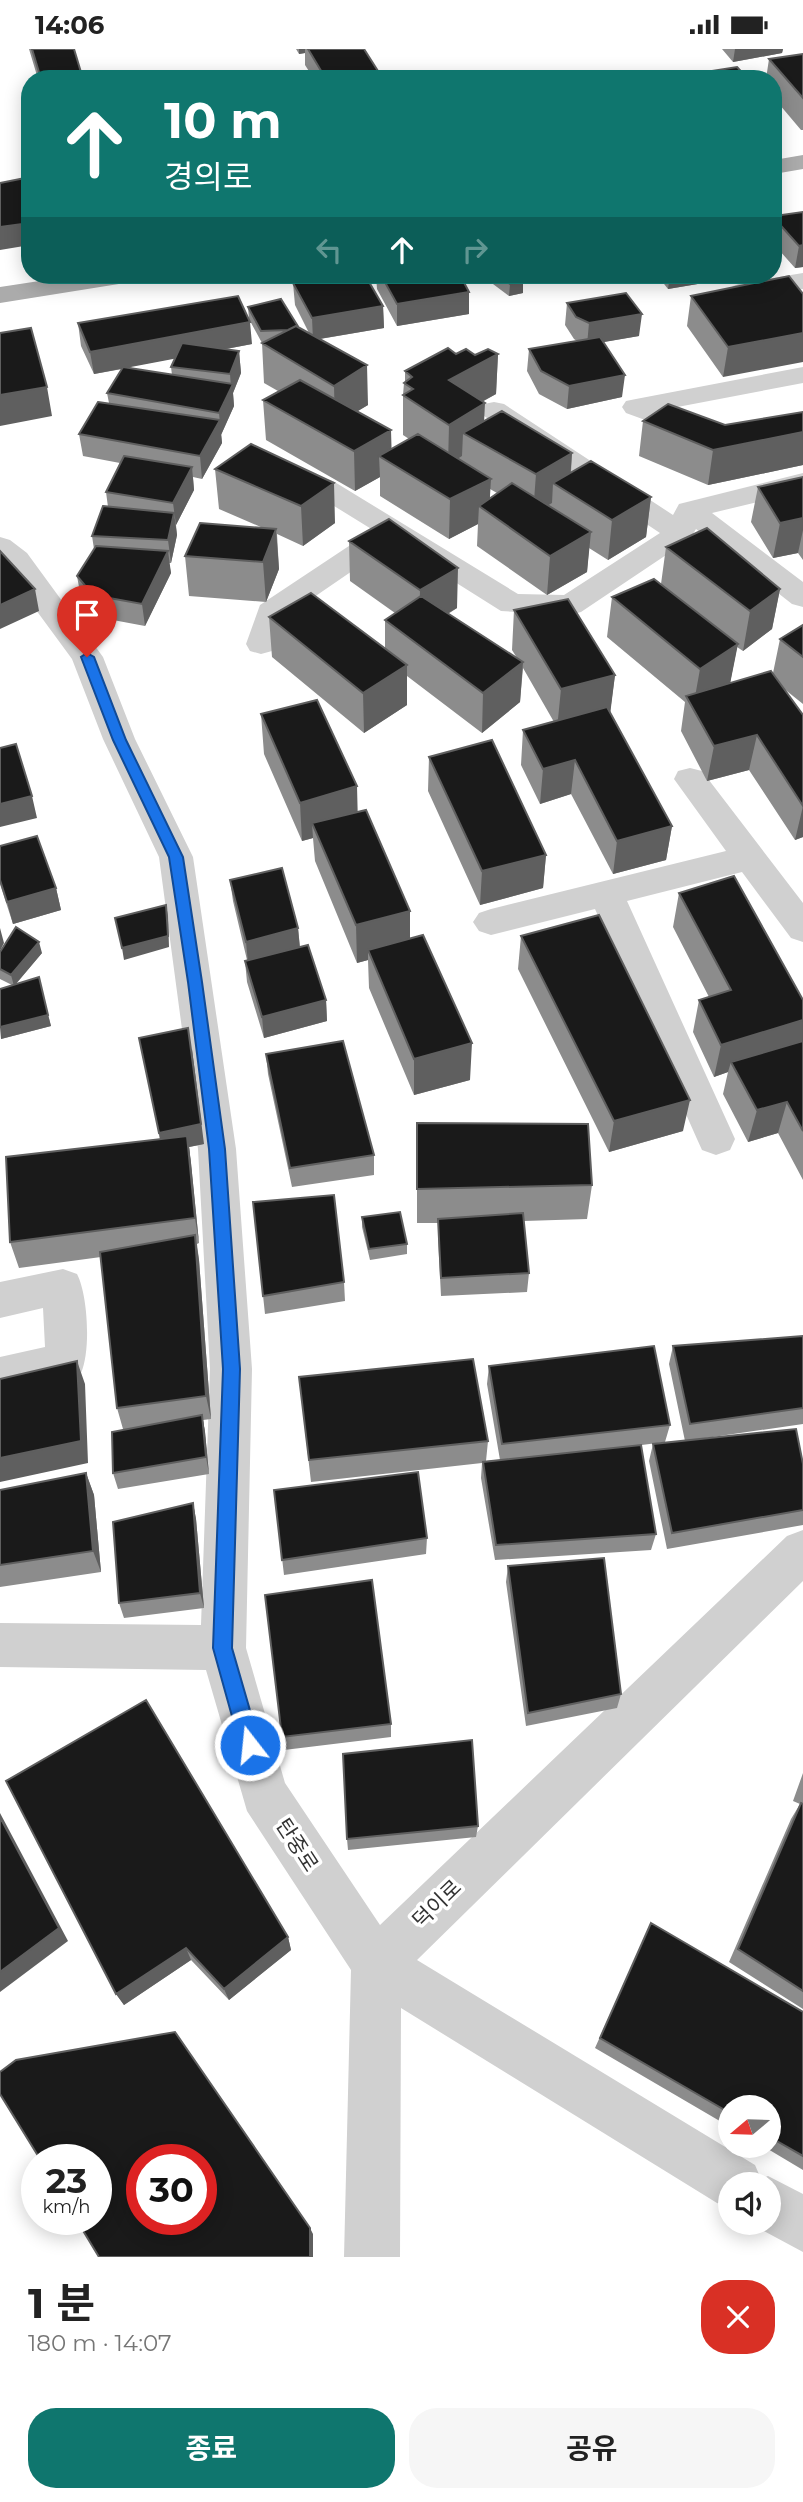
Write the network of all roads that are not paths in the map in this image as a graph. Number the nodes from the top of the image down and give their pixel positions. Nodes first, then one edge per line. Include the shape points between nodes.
1 (803, 162) edge
2 (782, 166) edge
3 (803, 281) edge
4 (69, 284) edge
5 (0, 295) edge
6 (723, 295) edge
7 (803, 375) edge
8 (494, 409) dead end
9 (803, 424) edge
10 (803, 482) edge
11 (323, 487) edge
12 (685, 522) junction
13 (393, 530) junction
14 (0, 546) edge
15 (803, 597) edge
16 (261, 644) dead end
17 (690, 779) dead end
18 (750, 858) junction
19 (606, 894) junction
20 (491, 922) dead end
21 (803, 928) edge
22 (716, 1139) dead end
23 (0, 1300) edge
24 (0, 1376) edge
25 (803, 1551) edge
26 (0, 1645) edge
27 (223, 1648) junction
28 (376, 1964) junction
29 (718, 2173) edge
30 (781, 2211) edge
31 (803, 2225) edge
32 (372, 2257) edge

1 - 2 main road
3 - 6 street
4 - 5 main road
7 - 9 street via 636,407 719,439
8 - 12 street
10 - 12 street
11 - 13 street
12 - 13 street via 569,605 512,604
12 - 15 street
13 - 16 street via 271,612
14 - 27 street, 탄중로 via 17,560 87,657 119,740 176,857 217,1149 231,1369
17 - 18 street
18 - 19 street
18 - 21 street
19 - 20 street
19 - 22 street
23 - 24 street via 63,1286 66,1360
25 - 28 street, 덕이로
26 - 27 street
27 - 28 street, 탄중로 via 264,1794
28 - 29 street
28 - 32 street
30 - 31 street

